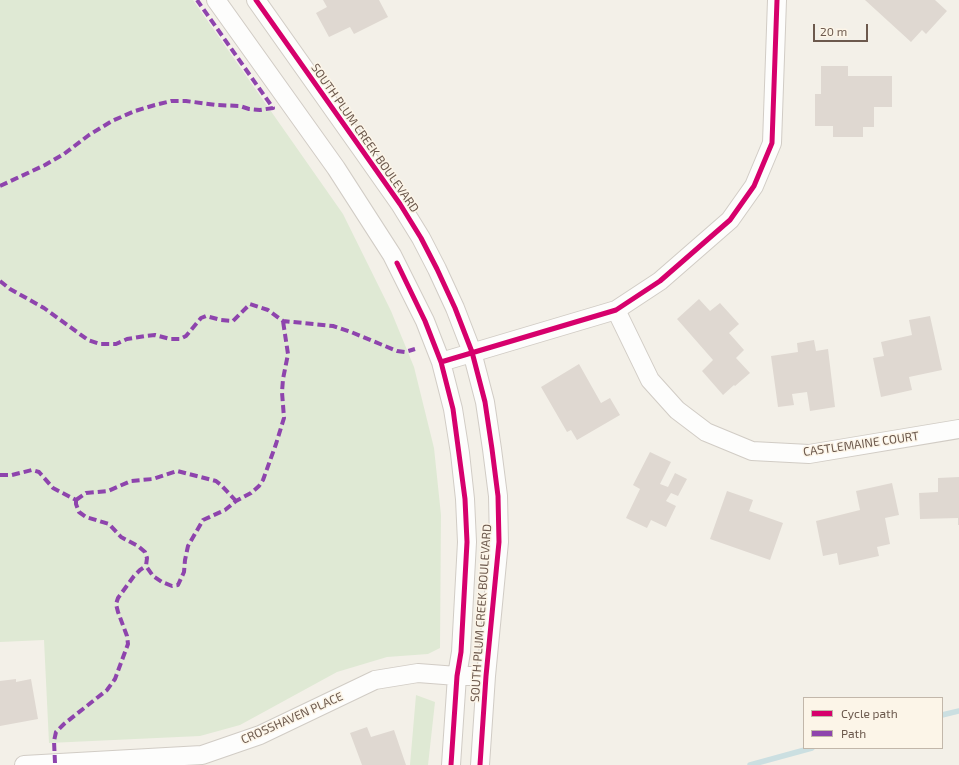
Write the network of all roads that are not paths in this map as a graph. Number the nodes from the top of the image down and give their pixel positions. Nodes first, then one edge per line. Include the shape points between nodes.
1 (216, 0) edge
2 (256, 0) edge
3 (777, 0) edge
4 (616, 310) junction
5 (472, 352) junction
6 (440, 362) junction
7 (959, 429) edge
8 (457, 676) junction
9 (486, 676) junction
10 (24, 765) edge
11 (451, 765) edge
12 (480, 765) edge

1 - 6 street, SOUTH PLUM CREEK BOULEVARD via 336,168 398,263 425,321
2 - 5 street, SOUTH PLUM CREEK BOULEVARD via 400,204 421,238 455,308
3 - 4 street via 772,143 754,186 730,220 660,281
4 - 5 street
4 - 7 street, CASTLEMAINE COURT via 650,380 677,410 706,432 752,451 809,454
5 - 6 street
5 - 9 street, SOUTH PLUM CREEK BOULEVARD via 485,402 498,496 499,542
6 - 8 street, SOUTH PLUM CREEK BOULEVARD via 453,409 466,499 467,542
8 - 9 street, CROSSHAVEN PLACE
8 - 10 street, CROSSHAVEN PLACE via 418,673 375,680 260,735 202,755
8 - 11 street, SOUTH PLUM CREEK BOULEVARD
9 - 12 street, SOUTH PLUM CREEK BOULEVARD

